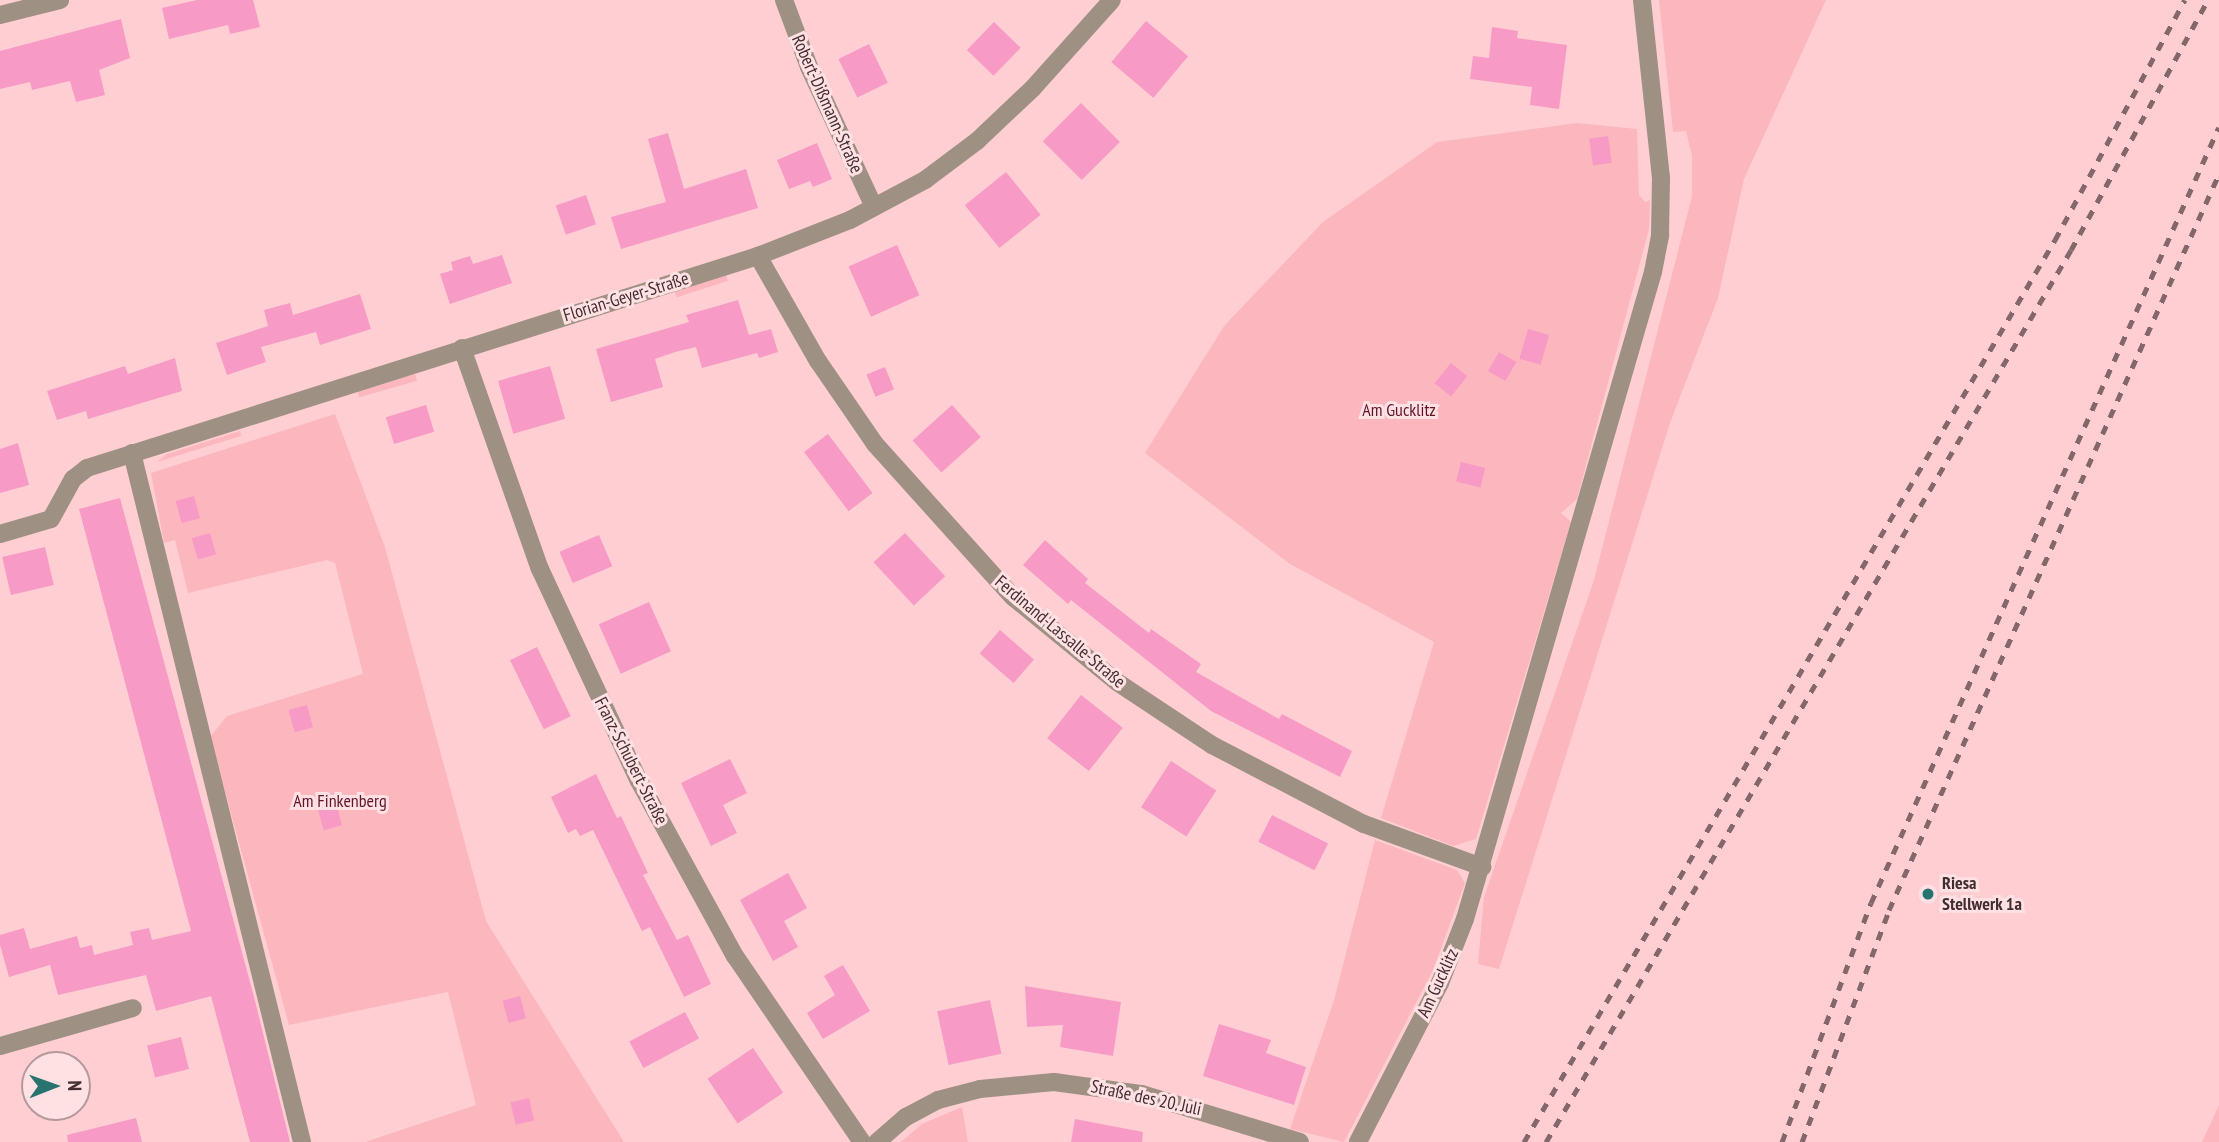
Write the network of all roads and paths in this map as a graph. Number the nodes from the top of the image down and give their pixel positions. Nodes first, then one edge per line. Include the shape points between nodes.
1 (60, 0) edge
2 (784, 0) edge
3 (1112, 0) edge
4 (1642, 0) edge
5 (8, 9) edge
6 (874, 207) junction
7 (758, 256) junction
8 (462, 348) junction
9 (132, 453) junction
10 (0, 534) edge
11 (1482, 867) junction
12 (133, 1008) dead end
13 (0, 1046) edge
14 (302, 1142) edge
15 (862, 1142) edge
16 (877, 1142) edge
17 (1300, 1142) edge
18 (1358, 1142) edge

1 - 5 street
2 - 6 street, Robert-Dißmann-Straße via 809,68
3 - 6 street, Florian-Geyer-Straße via 978,141 925,180
4 - 11 street, Am Gucklitz via 1661,178 1658,250
6 - 7 street, Florian-Geyer-Straße
7 - 8 street, Florian-Geyer-Straße
7 - 11 street, Ferdinand-Lassalle-Straße via 818,361 875,444 1013,597 1117,682 1233,757 1364,824
8 - 9 street, Florian-Geyer-Straße
8 - 15 street, Franz-Schubert-Straße via 540,569 639,780 748,978
9 - 10 street, Florian-Geyer-Straße via 87,468 73,479 55,513 42,523
9 - 14 street
11 - 18 street, Am Gucklitz via 1452,956
12 - 13 street
16 - 17 street, Straße des 20. Juli via 906,1117 938,1100 980,1088 1054,1082 1142,1094

